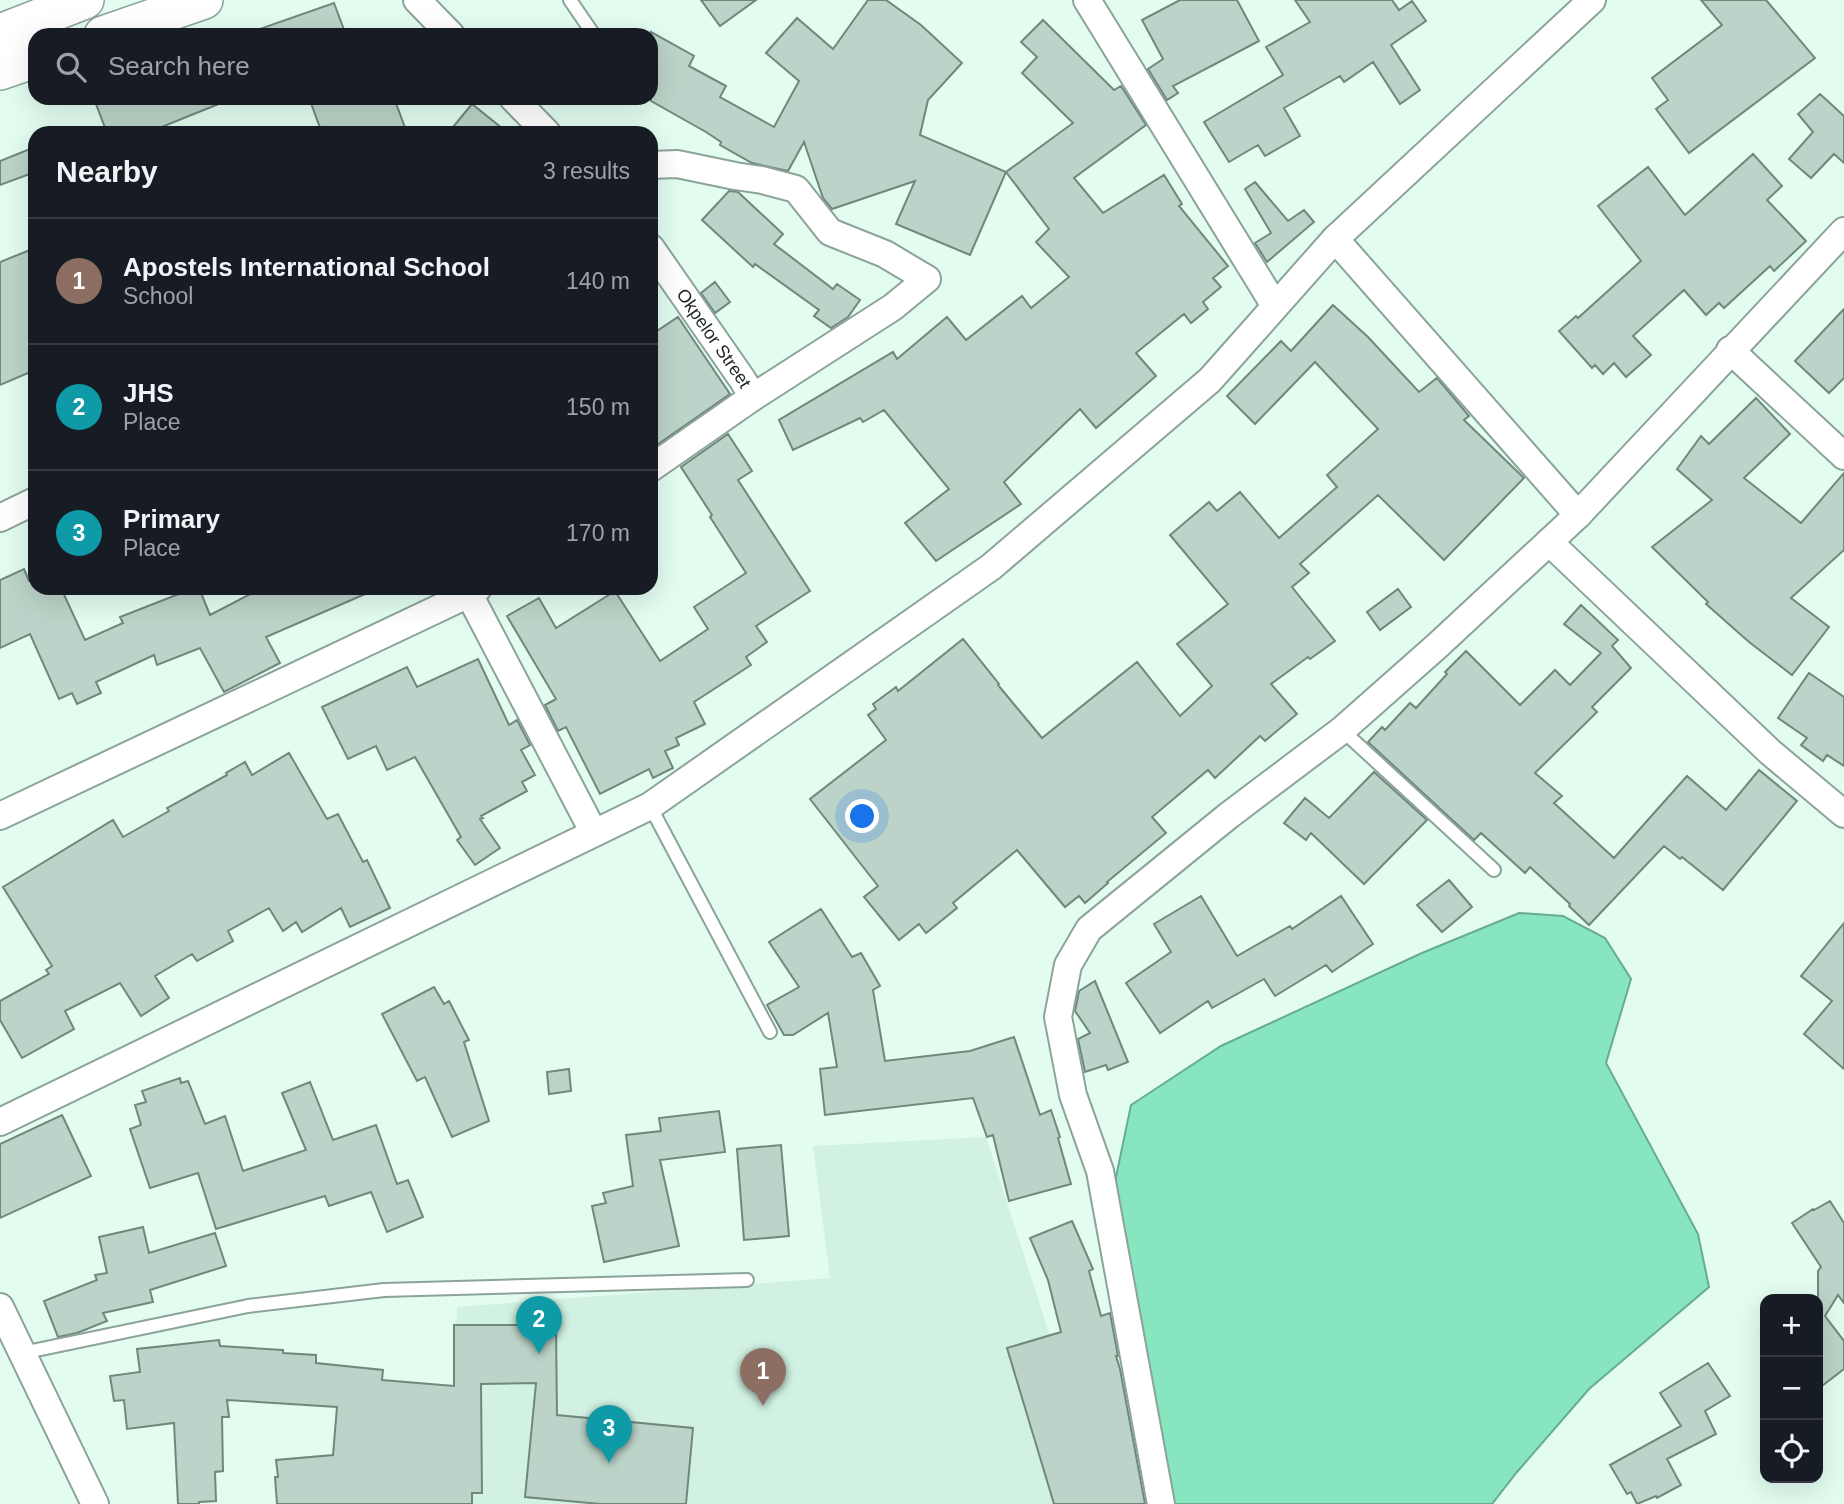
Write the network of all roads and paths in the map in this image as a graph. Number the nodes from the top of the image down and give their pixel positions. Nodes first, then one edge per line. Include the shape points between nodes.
1 (85, 0) edge
2 (204, 0) edge
3 (417, 0) edge
4 (570, 0) edge
5 (1087, 0) edge
6 (1592, 0) edge
7 (123, 28) edge
8 (444, 28) edge
9 (589, 28) edge
10 (1, 29) edge
11 (28, 61) edge
12 (0, 71) edge
13 (520, 105) edge
14 (540, 126) edge
15 (658, 165) edge
16 (1844, 231) edge
17 (1335, 239) junction
18 (658, 258) edge
19 (1275, 306) junction
20 (1730, 350) junction
21 (753, 397) junction
22 (1844, 456) edge
23 (658, 463) edge
24 (28, 504) edge
25 (1578, 515) junction
26 (0, 518) edge
27 (1549, 542) junction
28 (465, 595) edge
29 (475, 595) edge
30 (1342, 730) junction
31 (650, 806) junction
32 (1844, 814) edge
33 (0, 816) edge
34 (594, 833) junction
35 (1494, 870) dead end
36 (770, 1032) dead end
37 (0, 1122) edge
38 (747, 1280) dead end
39 (0, 1307) edge
40 (22, 1353) junction
41 (95, 1504) edge
42 (1161, 1504) edge

1 - 10 street
2 - 7 street
3 - 8 street
4 - 9 lane
5 - 19 street
6 - 17 street
11 - 12 street
13 - 14 street
15 - 21 street via 677,164 796,189 830,232 885,254 926,279 893,307
16 - 20 street
17 - 19 street
17 - 25 street
18 - 21 street, Okpelor Street
19 - 31 street via 1210,380 991,567
20 - 22 street
20 - 25 street
21 - 23 street
24 - 26 street
25 - 27 street
27 - 30 street
27 - 32 street via 1770,752
28 - 33 street
29 - 34 street
30 - 35 lane
30 - 42 street via 1089,929 1068,965 1058,1017 1073,1095 1100,1171
31 - 34 street
31 - 36 lane
34 - 37 street
38 - 40 lane via 384,1290 248,1306
39 - 40 street
40 - 41 street

